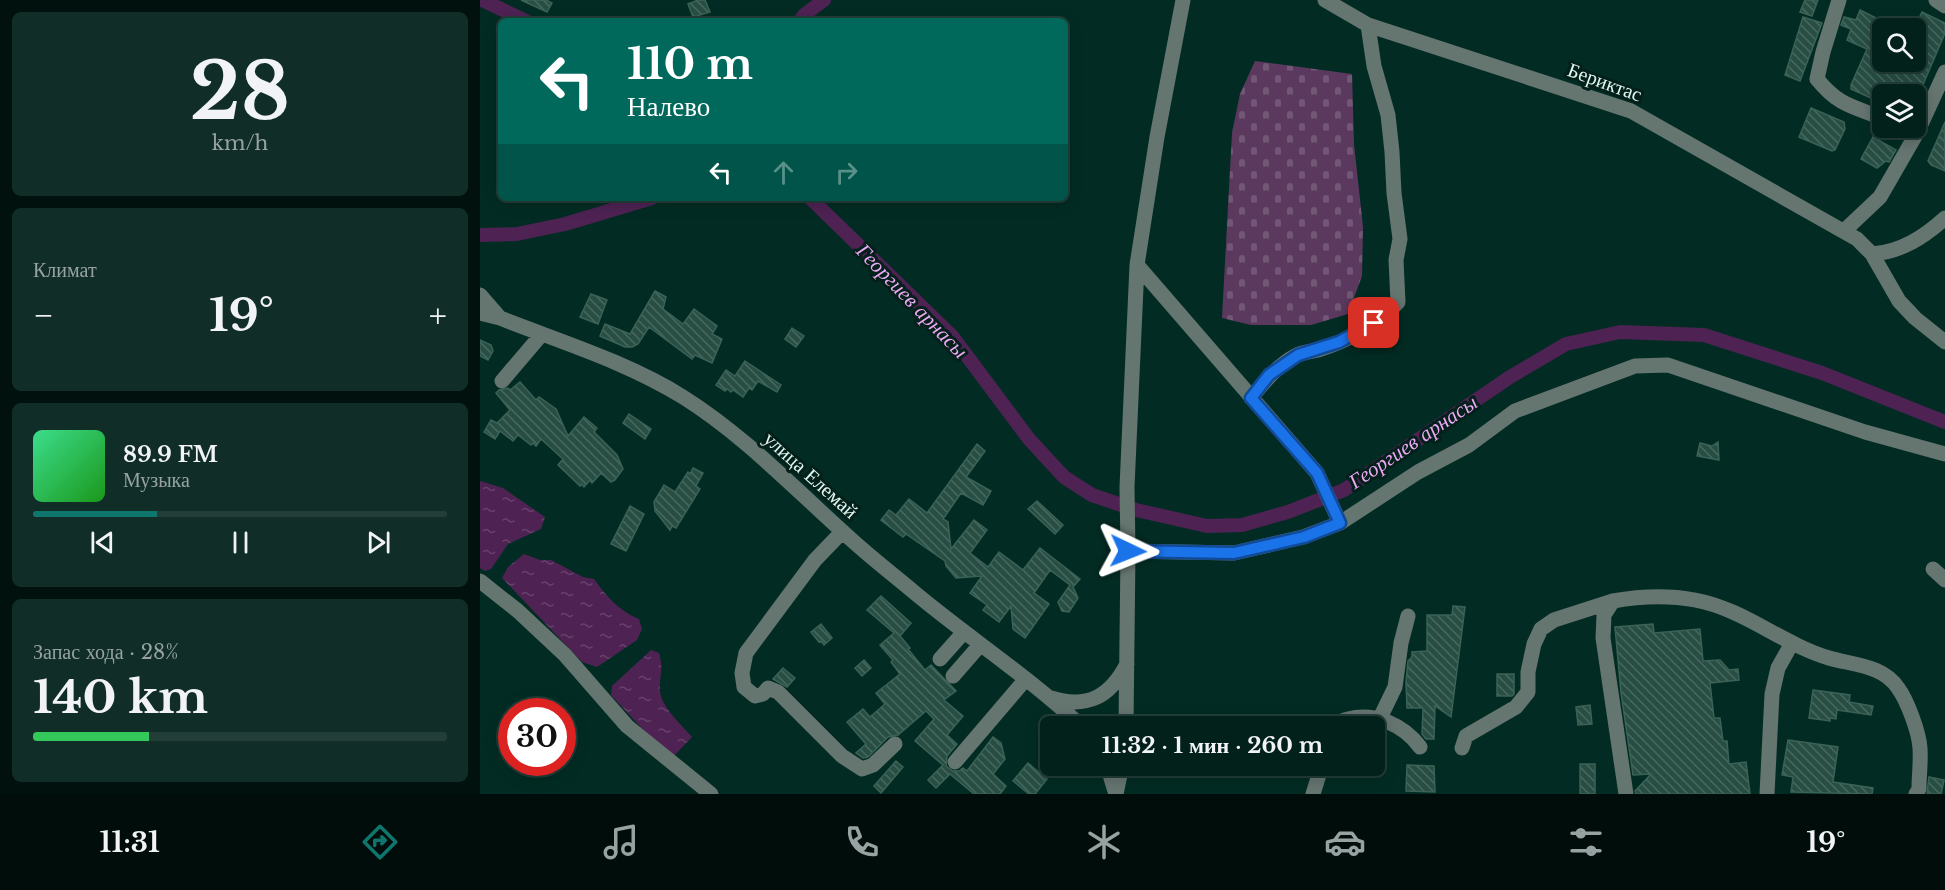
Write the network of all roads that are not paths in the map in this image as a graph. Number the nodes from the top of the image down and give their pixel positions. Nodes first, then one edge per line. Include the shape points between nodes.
1 (1183, 0) edge
2 (1325, 0) edge
3 (1839, 0) edge
4 (1936, 0) edge
5 (1945, 6) edge
6 (1368, 25) junction
7 (1945, 72) edge
8 (1926, 106) edge
9 (1872, 115) edge
10 (1909, 138) edge
11 (1945, 218) edge
12 (1850, 235) junction
13 (1872, 254) junction
14 (1137, 265) junction
15 (480, 295) edge
16 (480, 313) edge
17 (500, 318) junction
18 (542, 334) junction
19 (1945, 342) edge
20 (502, 381) dead end
21 (1251, 398) junction
22 (1945, 454) edge
23 (1339, 521) junction
24 (842, 532) junction
25 (1128, 543) junction
26 (1933, 569) dead end
27 (1945, 580) edge
28 (480, 581) edge
29 (1613, 601) junction
30 (1408, 616) dead end
31 (964, 632) junction
32 (1792, 643) junction
33 (980, 645) junction
34 (940, 659) dead end
35 (1128, 663) junction
36 (953, 676) dead end
37 (1025, 680) junction
38 (1051, 698) junction
39 (1070, 716) edge
40 (1126, 716) edge
41 (1381, 716) edge
42 (1385, 721) edge
43 (895, 744) dead end
44 (1420, 747) dead end
45 (1462, 748) dead end
46 (954, 762) dead end
47 (1111, 776) edge
48 (1120, 776) edge
49 (1319, 776) edge
50 (1116, 793) edge
51 (711, 794) edge
52 (1313, 794) edge
53 (1626, 794) edge
54 (1767, 794) edge
55 (1917, 794) edge

1 - 14 street via 1156,137
2 - 6 street, Бериктас
3 - 9 street via 1817,79 1847,106
4 - 5 street
6 - 12 street, Бериктас via 1631,111
6 - 21 street via 1374,66 1388,115 1400,239 1396,260 1398,302 1386,316 1362,330 1285,363 1269,375
7 - 8 street
10 - 12 street via 1880,197
11 - 13 street via 1926,235 1890,253
12 - 13 street, Бериктас
13 - 19 street, Бериктас via 1899,301
14 - 21 street
14 - 25 street
15 - 17 street
16 - 17 street, улица Елемай
17 - 18 street, улица Елемай
18 - 20 street
18 - 24 street, улица Елемай via 634,371 683,397 730,431
21 - 23 street via 1317,473
22 - 23 street via 1865,432 1668,365 1635,366 1515,411 1469,445
23 - 25 street via 1304,537 1234,553
24 - 31 street, улица Елемай
24 - 43 street via 815,560 746,653 744,687 755,696 764,694 768,688 778,692 842,756 862,769 873,765
25 - 35 street
26 - 27 street
28 - 51 street via 518,610 565,655 627,726
29 - 32 street via 1638,597 1696,600 1727,609
29 - 45 street via 1554,620 1540,629 1528,672 1528,692 1516,707 1466,736
29 - 53 street via 1604,615 1604,638
30 - 41 street via 1395,687
31 - 33 street, улица Елемай
31 - 34 street
32 - 54 street via 1778,668 1772,694
32 - 55 street via 1882,672 1898,687 1920,747
33 - 36 street
33 - 37 street, улица Елемай
35 - 38 street via 1110,689 1095,699 1064,702
35 - 40 street
37 - 38 street, улица Елемай
37 - 46 street
38 - 39 street, улица Елемай
42 - 44 street
47 - 50 street
48 - 50 street
49 - 52 street

